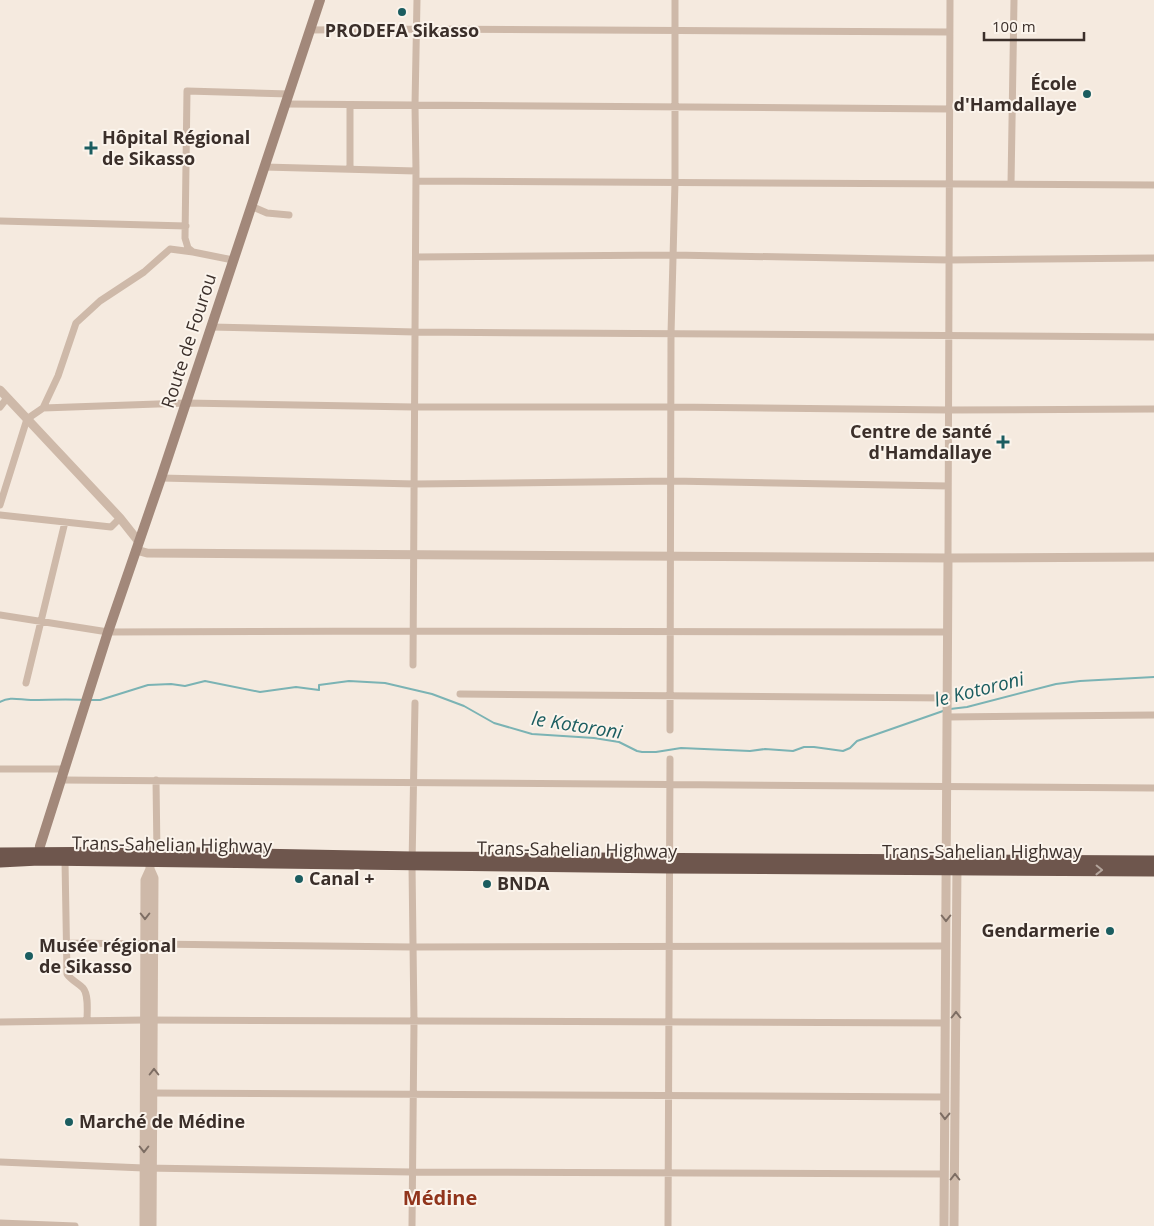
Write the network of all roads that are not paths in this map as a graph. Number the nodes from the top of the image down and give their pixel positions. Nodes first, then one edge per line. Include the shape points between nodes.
1 (320, 0) edge
2 (417, 0) edge
3 (675, 0) edge
4 (950, 0) edge
5 (1014, 0) edge
6 (416, 29) junction
7 (310, 30) junction
8 (675, 31) junction
9 (950, 32) junction
10 (289, 94) junction
11 (285, 104) junction
12 (350, 105) junction
13 (415, 105) junction
14 (675, 108) junction
15 (950, 109) junction
16 (264, 168) junction
17 (350, 169) junction
18 (416, 171) junction
19 (416, 180) junction
20 (675, 182) junction
21 (949, 183) junction
22 (1011, 184) junction
23 (1154, 186) edge
24 (251, 206) junction
25 (289, 214) dead end
26 (0, 222) edge
27 (186, 226) junction
28 (194, 252) junction
29 (673, 255) junction
30 (416, 257) junction
31 (1154, 258) edge
32 (233, 260) junction
33 (949, 260) junction
34 (211, 327) junction
35 (415, 332) junction
36 (672, 334) junction
37 (949, 335) junction
38 (1154, 337) edge
39 (0, 390) edge
40 (7, 398) junction
41 (186, 404) junction
42 (0, 407) edge
43 (414, 407) junction
44 (672, 407) junction
45 (42, 408) junction
46 (1154, 409) edge
47 (948, 410) junction
48 (27, 419) junction
49 (161, 478) junction
50 (672, 482) junction
51 (415, 484) junction
52 (948, 486) junction
53 (0, 505) edge
54 (0, 515) edge
55 (120, 518) junction
56 (65, 522) junction
57 (138, 546) junction
58 (413, 554) junction
59 (672, 556) junction
60 (1154, 557) edge
61 (948, 558) junction
62 (0, 615) edge
63 (41, 621) junction
64 (413, 631) junction
65 (108, 632) junction
66 (671, 632) junction
67 (948, 632) junction
68 (413, 665) dead end
69 (26, 683) dead end
70 (460, 694) dead end
71 (671, 695) junction
72 (948, 700) junction
73 (415, 703) dead end
74 (1154, 715) edge
75 (948, 717) junction
76 (670, 730) dead end
77 (670, 759) dead end
78 (65, 769) junction
79 (0, 770) edge
80 (62, 780) junction
81 (156, 780) junction
82 (414, 782) junction
83 (670, 784) junction
84 (946, 786) junction
85 (1154, 788) edge
86 (0, 853) edge
87 (39, 857) junction
88 (153, 859) junction
89 (65, 861) junction
90 (412, 861) junction
91 (1154, 861) edge
92 (0, 862) edge
93 (669, 864) junction
94 (951, 865) junction
95 (1154, 871) edge
96 (66, 943) junction
97 (150, 944) junction
98 (946, 946) junction
99 (412, 947) junction
100 (669, 947) junction
101 (150, 1020) junction
102 (87, 1021) junction
103 (669, 1021) junction
104 (0, 1022) edge
105 (414, 1022) junction
106 (945, 1023) junction
107 (149, 1093) junction
108 (412, 1094) junction
109 (668, 1096) junction
110 (945, 1097) junction
111 (0, 1162) edge
112 (149, 1168) junction
113 (412, 1172) junction
114 (668, 1174) junction
115 (944, 1174) junction
116 (0, 1222) edge
117 (75, 1226) edge
118 (144, 1226) edge
119 (152, 1226) edge
120 (412, 1226) edge
121 (668, 1226) edge
122 (944, 1226) edge
123 (954, 1226) edge

1 - 7 main road, Route de Fourou
2 - 6 street
3 - 8 street
4 - 9 street
5 - 22 street
6 - 7 street
6 - 8 street
6 - 13 street
7 - 10 main road, Route de Fourou
8 - 9 street
8 - 14 street
9 - 15 street
10 - 11 main road, Route de Fourou
10 - 27 street via 187,91
11 - 12 street
11 - 16 main road, Route de Fourou
12 - 13 street
12 - 17 street
13 - 14 street
13 - 18 street
14 - 15 street
14 - 20 street
15 - 21 street
16 - 17 street
16 - 24 main road, Route de Fourou
17 - 18 street
18 - 19 street
19 - 20 street
19 - 30 street
20 - 21 street
20 - 29 street
21 - 22 street
21 - 33 street
22 - 23 street
24 - 25 street via 267,213
24 - 32 main road, Route de Fourou
26 - 27 street
27 - 28 street via 188,248
28 - 32 street
28 - 45 street via 170,249 76,323 58,376
29 - 30 street
29 - 33 street
29 - 36 street
30 - 35 street
31 - 33 street
32 - 34 main road, Route de Fourou
33 - 37 street
34 - 35 street
34 - 41 main road, Route de Fourou
35 - 36 street
35 - 43 street
36 - 37 street
36 - 44 street
37 - 38 street
37 - 47 street
39 - 40 street
40 - 42 street
40 - 48 street
41 - 43 street
41 - 45 street
41 - 49 main road, Route de Fourou
43 - 44 street
43 - 51 street
44 - 47 street
44 - 50 street
45 - 48 street
46 - 47 street
47 - 52 street
48 - 53 street
48 - 55 street
49 - 51 street
49 - 57 main road, Route de Fourou
50 - 51 street
50 - 52 street
50 - 59 street
51 - 58 street
52 - 61 street
54 - 56 street
55 - 56 street via 111,527
55 - 57 street
56 - 63 street
57 - 58 street via 147,553
57 - 65 main road, Route de Fourou
58 - 59 street
58 - 64 street
59 - 61 street
59 - 66 street
60 - 61 street
61 - 67 street
62 - 63 street
63 - 65 street
63 - 69 street
64 - 65 street
64 - 66 street
64 - 68 street
65 - 78 main road, Route de Fourou
66 - 67 street
66 - 71 street
67 - 72 street
70 - 71 street
71 - 72 street
71 - 76 street
72 - 75 street
73 - 82 street
74 - 75 street
75 - 84 street
77 - 83 street
78 - 79 street
78 - 80 main road, Route de Fourou
80 - 81 street
80 - 87 main road, Route de Fourou
81 - 82 street
81 - 88 street
82 - 83 street
82 - 90 street
83 - 84 street
83 - 93 street
84 - 85 street
84 - 94 street
86 - 87 highway, Trans-Sahelian Highway
87 - 88 highway, Trans-Sahelian Highway
87 - 89 highway, Trans-Sahelian Highway
87 - 92 highway, Trans-Sahelian Highway
88 - 89 highway, Trans-Sahelian Highway
88 - 90 highway, Trans-Sahelian Highway
88 - 97 street via 145,880
89 - 96 street
90 - 93 highway, Trans-Sahelian Highway
90 - 99 street
91 - 94 highway, Trans-Sahelian Highway
93 - 94 highway, Trans-Sahelian Highway
93 - 100 street
94 -> 95 highway, Trans-Sahelian Highway
94 -> 98 street
123 -> 94 street
96 - 97 street
96 - 102 street via 66,974 83,988
97 - 99 street
97 - 101 street
98 - 100 street
98 - 106 street
99 - 100 street
99 - 105 street
100 - 103 street
101 - 102 street
101 - 105 street
101 - 107 street
102 - 104 street
103 - 105 street
103 - 106 street
103 - 109 street
105 - 108 street
106 - 110 street
107 - 108 street
107 - 112 street
108 - 109 street
108 - 113 street
109 - 110 street
109 - 114 street
110 -> 115 street
111 - 112 street
112 - 113 street
112 - 118 street
112 - 119 street
113 - 114 street
113 - 120 street
114 - 115 street
114 - 121 street
115 - 122 street
116 - 117 street

